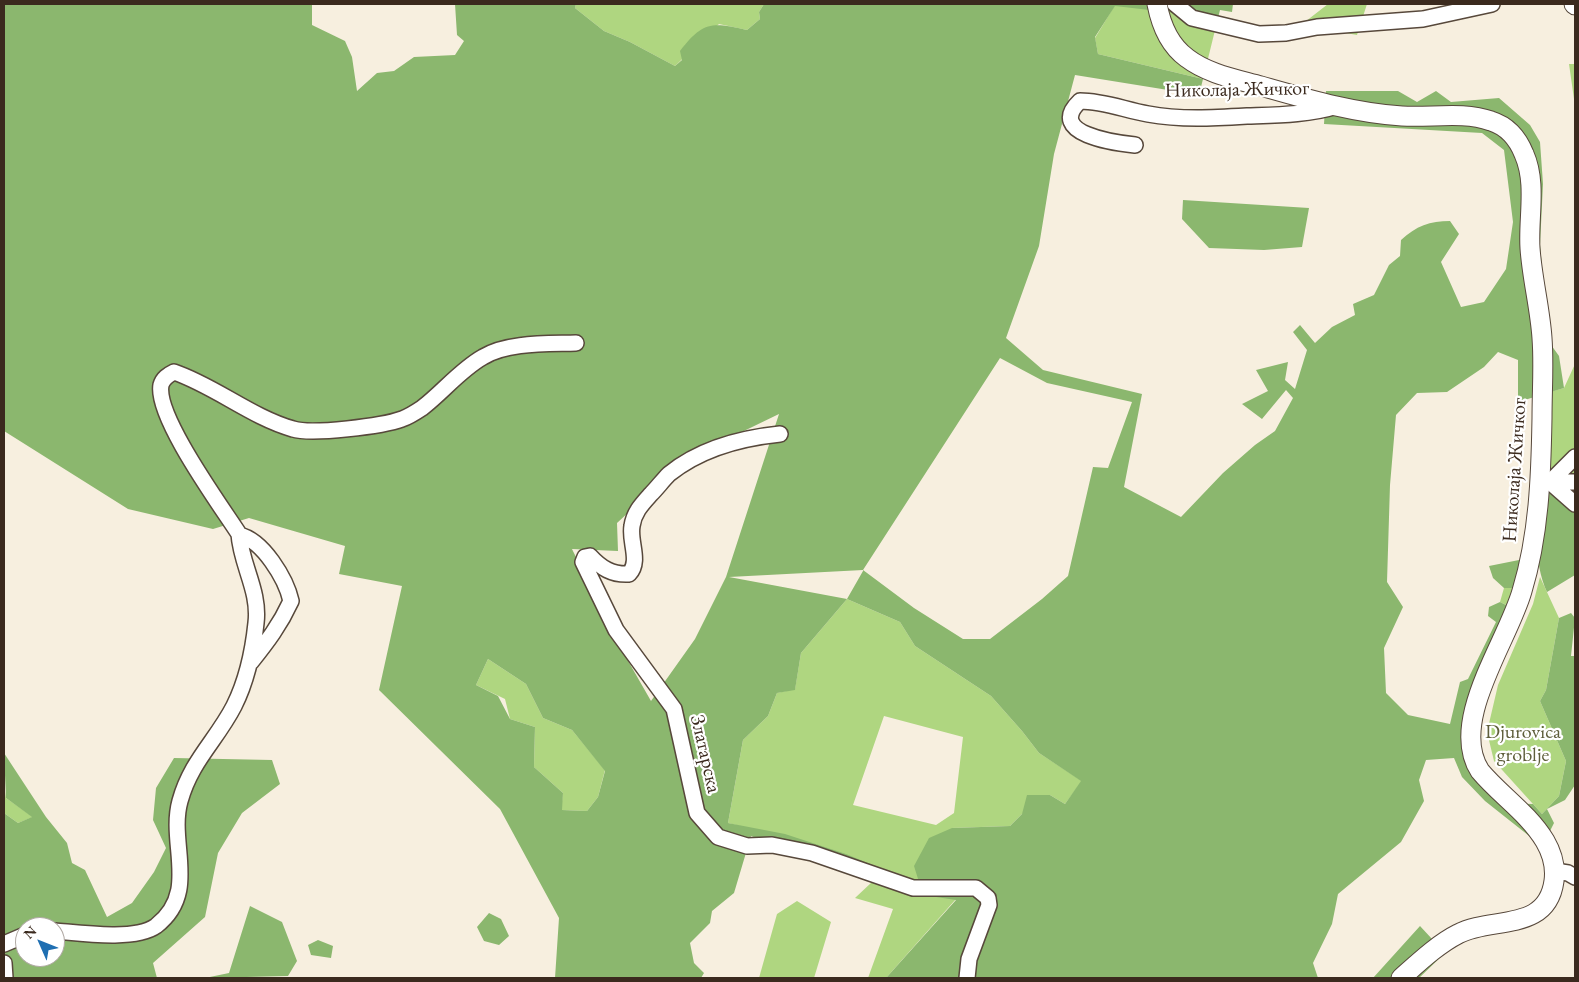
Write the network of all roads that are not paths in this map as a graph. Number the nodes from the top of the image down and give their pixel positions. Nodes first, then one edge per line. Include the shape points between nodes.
1 (1157, 4) edge
2 (1175, 4) edge
3 (1492, 4) edge
4 (1338, 106) junction
5 (1135, 145) dead end
6 (576, 343) dead end
7 (780, 434) dead end
8 (1575, 457) edge
9 (1575, 482) edge
10 (1545, 483) junction
11 (1575, 504) edge
12 (239, 535) junction
13 (250, 662) junction
14 (1555, 871) junction
15 (1575, 878) edge
16 (65, 932) edge
17 (4, 963) edge
18 (5, 978) edge
19 (967, 978) edge
20 (1401, 978) edge

1 - 4 street, Николаја Жичког via 1169,39 1199,66 1228,77
2 - 3 street via 1192,18 1259,34 1423,19
4 - 5 street, Николаја Жичког via 1288,115 1218,118 1148,114 1097,101 1080,101 1073,108 1073,124 1082,132 1094,139
4 - 10 street, Николаја Жичког via 1399,116 1489,120 1502,126 1520,144 1530,171 1530,252 1542,338
6 - 12 street via 512,347 484,356 421,409 402,419 326,430 294,430 174,372 165,377 161,386 173,430
7 - 19 street, Златарска via 748,437 704,453 669,474 637,510 632,528 634,569 629,574 617,575 590,556 583,562 616,630 674,709 698,813 718,837 747,846 772,845 812,853 913,888 968,886 983,891 989,905 970,958
8 - 10 street
9 - 10 street
10 - 11 street
10 - 14 street, Николаја Жичког via 1523,589 1514,618 1473,712 1470,745 1480,771 1541,836 1550,851
12 - 13 street via 239,547 255,590 256,620
12 - 13 street via 248,537 268,558 281,576 291,602 282,622
13 - 16 street via 233,707 190,772 179,804 181,879 168,915 154,928 126,935
14 - 15 street
14 - 20 street, Николаја Жичког via 1550,896 1535,913 1511,922 1458,933
17 - 18 street

